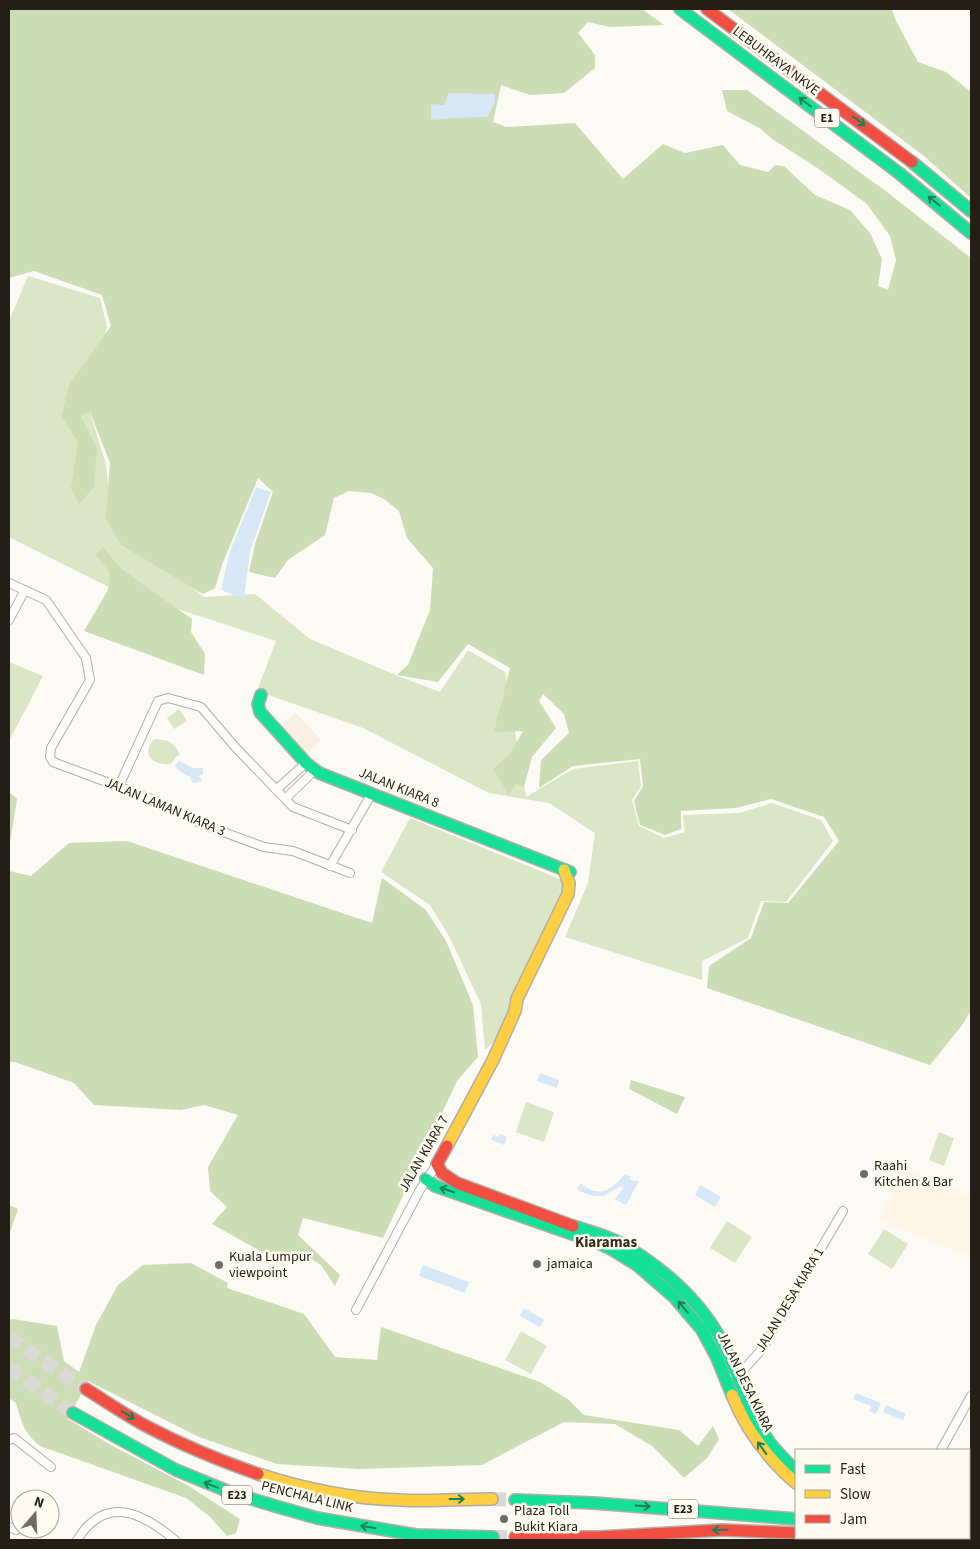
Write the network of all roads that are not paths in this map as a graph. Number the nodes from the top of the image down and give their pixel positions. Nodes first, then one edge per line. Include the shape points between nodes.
1 (680, 9) edge
2 (707, 9) edge
3 (971, 211) edge
4 (971, 232) edge
5 (9, 582) edge
6 (25, 590) junction
7 (9, 620) edge
8 (261, 695) dead end
9 (310, 767) junction
10 (119, 786) junction
11 (276, 790) junction
12 (372, 793) junction
13 (285, 799) junction
14 (352, 830) junction
15 (330, 866) junction
16 (350, 873) dead end
17 (515, 1011) joint
18 (437, 1164) junction
19 (426, 1179) junction
20 (844, 1211) dead end
21 (356, 1310) dead end
22 (731, 1376) junction
23 (86, 1389) tunnel mouth
24 (971, 1396) edge
25 (73, 1413) tunnel mouth
26 (9, 1440) edge
27 (942, 1449) edge
28 (51, 1467) dead end
29 (795, 1470) edge
30 (795, 1482) edge
31 (492, 1499) tunnel mouth
32 (514, 1500) tunnel mouth
33 (795, 1520) edge
34 (795, 1533) edge
35 (492, 1537) dead end
36 (515, 1537) dead end
37 (170, 1539) edge
38 (77, 1540) edge

4 -> 1 main road, LEBUHRAYA NKVE / E1 via 899,173
2 -> 3 main road, LEBUHRAYA NKVE / E1 via 911,161
5 - 6 street, JALAN LAMAN KIARA 3
6 - 7 street
6 - 10 street, JALAN LAMAN KIARA 3 via 46,600 52,607 86,658 90,680 51,748 50,757 53,762
8 - 9 main road, JALAN KIARA 8 via 257,706 260,712
9 - 11 street
9 - 12 main road, JALAN KIARA 8
9 - 13 street
10 - 11 street via 158,701 168,698 201,707
10 - 15 street, JALAN LAMAN KIARA 3 via 199,823 264,847 293,851
11 - 13 street
12 - 14 street
12 - 17 main road, JALAN KIARA 8 via 564,870 576,879 575,897 524,1001
13 - 14 street via 293,808
14 - 15 street
15 - 16 street, JALAN LAMAN KIARA 3
17 - 18 main road, JALAN KIARA 7 via 493,1060
18 - 19 street, JALAN KIARA 7
18 - 22 main road, JALAN DESA KIARA via 442,1173 457,1183 618,1242 639,1254 688,1295 712,1325
19 - 21 street, JALAN KIARA 7
22 -> 19 main road, JALAN DESA KIARA via 702,1330 672,1294 614,1250 435,1186
20 - 22 street, JALAN DESA KIARA 1 via 762,1349 746,1367
22 - 29 main road, JALAN DESA KIARA via 761,1431
30 -> 22 main road, JALAN DESA KIARA via 753,1436 738,1406
23 -> 31 main road, PENCHALA LINK / E23 via 147,1426 197,1451 289,1483 326,1492 391,1500
24 - 27 street
35 -> 25 main road, PENCHALA LINK / E23 via 416,1535 316,1518 275,1506 176,1470
26 - 28 street via 14,1438
32 -> 33 main road, E23 via 594,1503
34 -> 36 main road, E23 via 697,1530 595,1537
37 - 38 street via 148,1520 116,1512 100,1516

